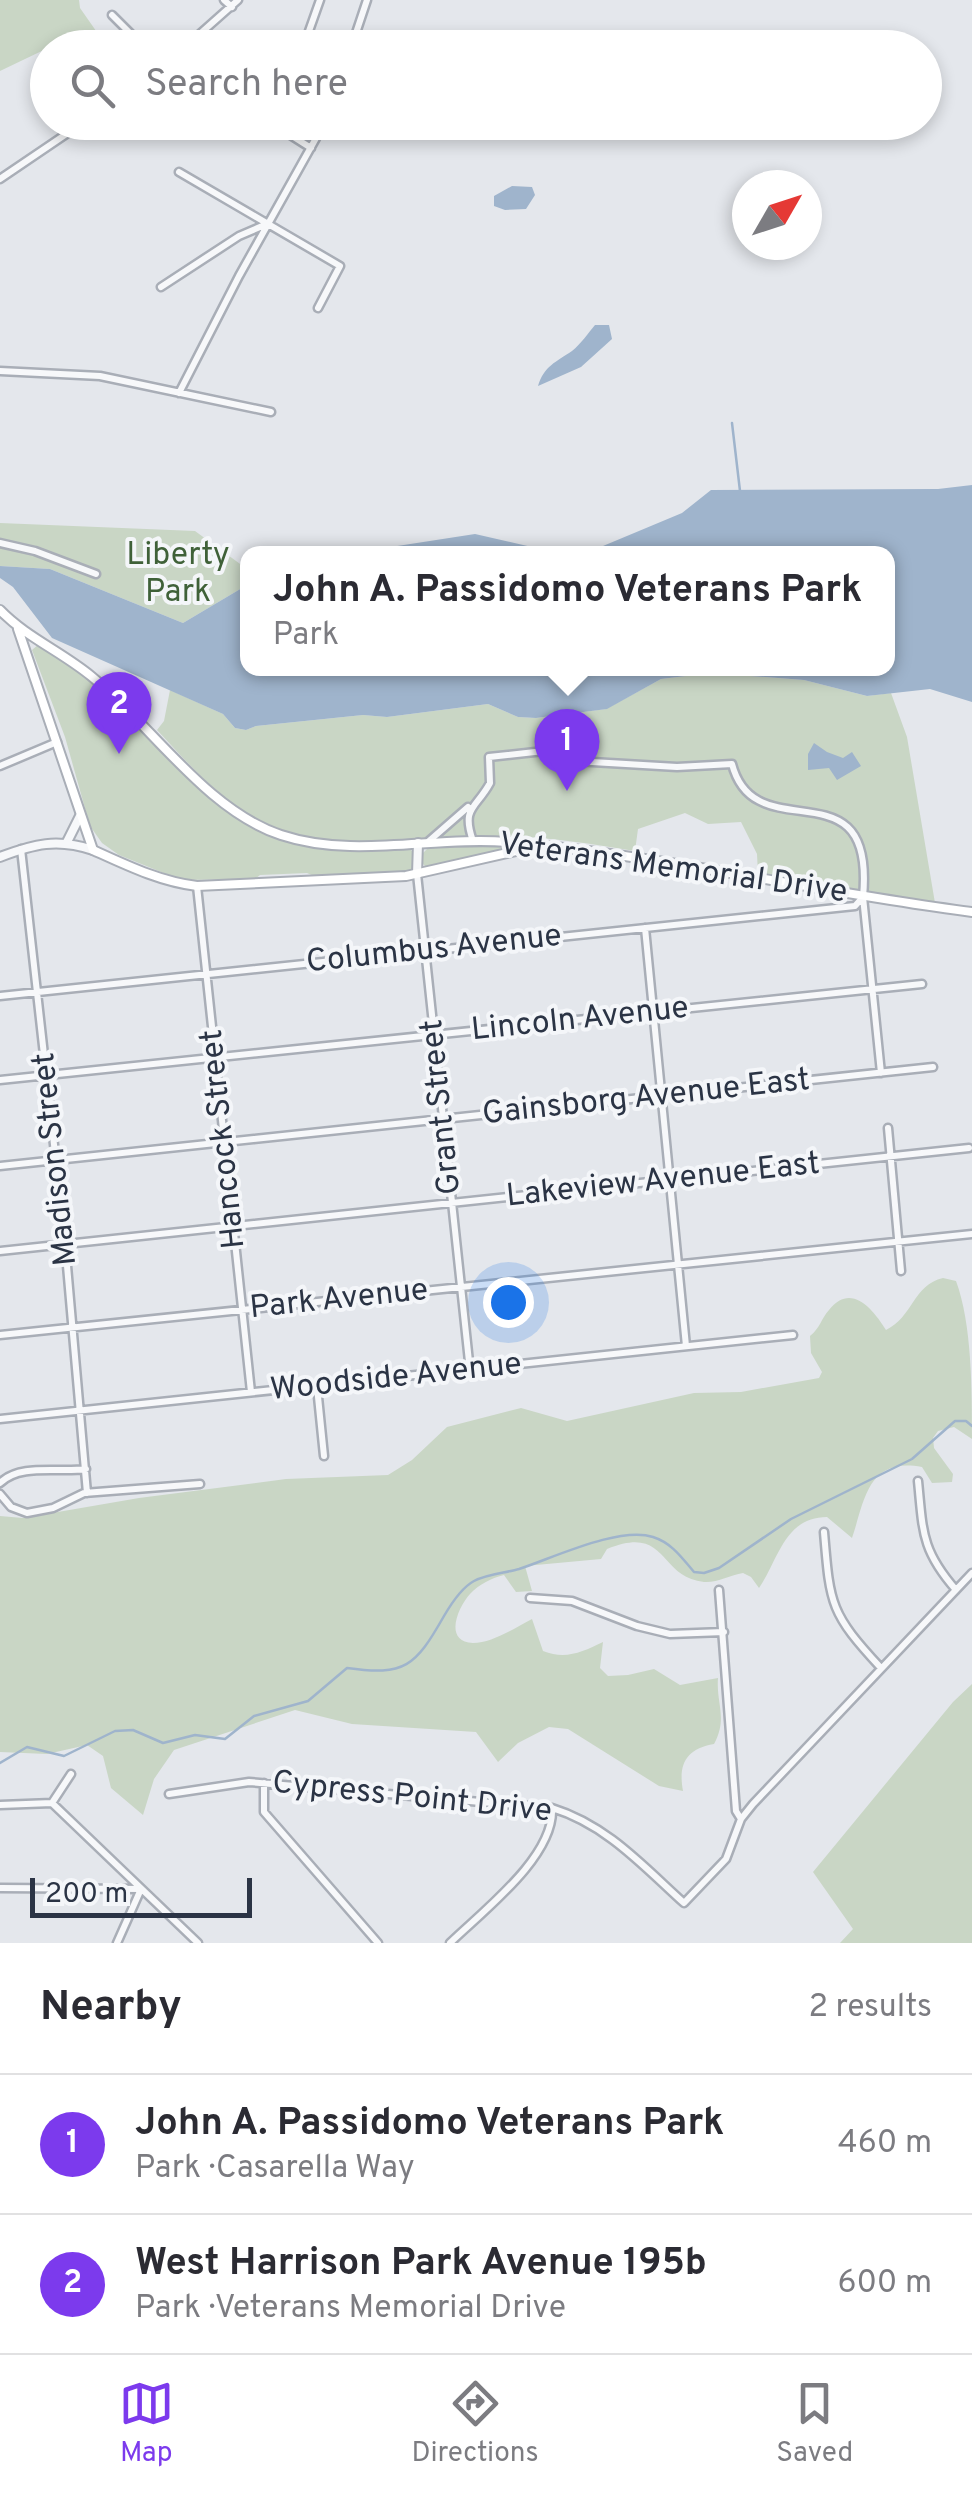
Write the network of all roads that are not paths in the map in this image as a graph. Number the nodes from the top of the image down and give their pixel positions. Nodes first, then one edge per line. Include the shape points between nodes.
1 (224, 0) edge
2 (320, 0) edge
3 (367, 0) edge
4 (235, 3) edge
5 (112, 15) dead end
6 (127, 30) edge
7 (204, 30) edge
8 (309, 30) edge
9 (358, 30) edge
10 (57, 140) edge
11 (299, 140) edge
12 (316, 140) edge
13 (312, 148) junction
14 (179, 172) dead end
15 (0, 178) edge
16 (268, 223) junction
17 (161, 286) dead end
18 (318, 308) dead end
19 (0, 371) edge
20 (179, 393) junction
21 (271, 412) dead end
22 (0, 543) edge
23 (96, 574) dead end
24 (0, 610) edge
25 (18, 629) junction
26 (57, 742) junction
27 (0, 766) edge
28 (473, 802) junction
29 (80, 816) junction
30 (473, 841) junction
31 (67, 842) junction
32 (423, 843) junction
33 (536, 846) junction
34 (21, 849) junction
35 (93, 850) junction
36 (0, 858) edge
37 (417, 874) junction
38 (198, 886) junction
39 (864, 897) junction
40 (972, 912) edge
41 (644, 928) junction
42 (425, 951) junction
43 (206, 972) junction
44 (922, 984) dead end
45 (874, 990) junction
46 (38, 992) junction
47 (0, 996) edge
48 (652, 1013) junction
49 (434, 1035) junction
50 (216, 1058) junction
51 (933, 1067) dead end
52 (880, 1073) junction
53 (48, 1076) junction
54 (0, 1080) edge
55 (661, 1096) junction
56 (443, 1119) junction
57 (888, 1128) dead end
58 (224, 1142) junction
59 (968, 1148) dead end
60 (890, 1157) junction
61 (56, 1160) junction
62 (0, 1166) edge
63 (670, 1178) junction
64 (452, 1204) junction
65 (234, 1226) junction
66 (972, 1234) edge
67 (898, 1242) junction
68 (65, 1243) junction
69 (0, 1251) edge
70 (678, 1265) junction
71 (901, 1271) dead end
72 (461, 1288) junction
73 (242, 1310) junction
74 (73, 1328) junction
75 (0, 1335) edge
76 (793, 1335) dead end
77 (686, 1346) junction
78 (470, 1371) junction
79 (317, 1387) junction
80 (251, 1392) junction
81 (81, 1411) junction
82 (0, 1419) edge
83 (324, 1456) dead end
84 (86, 1469) junction
85 (918, 1481) dead end
86 (0, 1482) edge
87 (200, 1484) dead end
88 (87, 1493) junction
89 (0, 1494) edge
90 (824, 1532) dead end
91 (972, 1572) edge
92 (718, 1590) dead end
93 (956, 1590) junction
94 (530, 1598) dead end
95 (724, 1632) junction
96 (881, 1668) junction
97 (71, 1774) dead end
98 (264, 1784) junction
99 (169, 1794) dead end
100 (52, 1803) junction
101 (0, 1805) edge
102 (552, 1808) junction
103 (740, 1819) junction
104 (0, 1888) edge
105 (141, 1888) junction
106 (116, 1943) edge
107 (198, 1943) edge
108 (378, 1943) edge
109 (450, 1943) edge

1 - 4 street
2 - 8 street
3 - 9 street
4 - 7 street
5 - 6 street
10 - 15 street
11 - 13 street
12 - 13 street
13 - 16 street
14 - 16 street
16 - 17 street
16 - 18 street via 340,266
16 - 20 street
19 - 20 street via 100,376
20 - 21 street
22 - 23 street
24 - 25 main road
25 - 26 main road
25 - 32 main road, Veterans Memorial Drive via 95,679 252,822 324,844
26 - 27 street
26 - 29 main road
28 - 30 street
28 - 32 street
28 - 39 street via 490,783 489,757 571,748 575,761 732,764 754,800 843,822 864,850
29 - 31 street
29 - 35 main road
30 - 32 main road, Veterans Memorial Drive
30 - 33 main road, Veterans Memorial Drive
31 - 34 street
31 - 35 street
32 - 37 street, Grant Street
33 - 37 main road
33 - 39 main road, Veterans Memorial Drive
34 - 36 street
34 - 46 street, Madison Street
35 - 38 main road
37 - 38 main road
37 - 42 street, Grant Street
38 - 43 street, Hancock Street
39 - 40 main road, Veterans Memorial Drive
39 - 41 street, Columbus Avenue via 855,906
39 - 45 street
41 - 42 street, Columbus Avenue
41 - 48 street
42 - 43 street, Columbus Avenue
42 - 49 street, Grant Street
43 - 46 street, Columbus Avenue
43 - 50 street, Hancock Street
44 - 45 street, Lincoln Avenue
45 - 48 street, Lincoln Avenue
45 - 52 street
46 - 47 street, Columbus Avenue
46 - 53 street, Madison Street
48 - 49 street, Lincoln Avenue
48 - 55 street
49 - 50 street, Lincoln Avenue
49 - 56 street, Grant Street
50 - 53 street, Lincoln Avenue
50 - 58 street, Hancock Street
51 - 52 street, Gainsborg Avenue East
52 - 55 street, Gainsborg Avenue East
53 - 54 street, Lincoln Avenue
53 - 61 street, Madison Street
55 - 56 street, Gainsborg Avenue East
55 - 63 street
56 - 58 street, Gainsborg Avenue East
56 - 64 street, Grant Street
57 - 60 street
58 - 61 street, Gainsborg Avenue East
58 - 65 street, Hancock Street
59 - 60 street, Lakeview Avenue East
60 - 63 street, Lakeview Avenue East
60 - 67 street
61 - 62 street, Gainsborg Avenue East
61 - 68 street, Madison Street
63 - 64 street, Lakeview Avenue East
63 - 70 street
64 - 65 street, Lakeview Avenue East
64 - 72 street, Grant Street
65 - 68 street, Lakeview Avenue East
65 - 73 street, Hancock Street
66 - 67 street, Park Avenue
67 - 70 street, Park Avenue
67 - 71 street
68 - 69 street, Lakeview Avenue East
68 - 74 street, Madison Street
70 - 72 street, Park Avenue
70 - 77 street
72 - 73 street, Park Avenue
72 - 78 street, Grant Street
73 - 74 street, Park Avenue
73 - 80 street, Hancock Street
74 - 75 street, Park Avenue
74 - 81 street, Madison Street
76 - 77 street, Woodside Avenue
77 - 78 street, Woodside Avenue
78 - 79 street, Woodside Avenue
79 - 80 street, Woodside Avenue
79 - 83 street
80 - 81 street, Woodside Avenue
81 - 82 street, Woodside Avenue
81 - 84 street, Madison Street
84 - 86 street via 19,1472
84 - 88 street, Madison Street
85 - 93 street via 928,1551
87 - 88 street
88 - 89 street via 27,1513
90 - 96 street via 831,1602
91 - 93 street
92 - 95 street
93 - 96 street
94 - 95 street via 572,1602 670,1634
95 - 103 street
96 - 103 street
97 - 100 street
98 - 99 street, Cypress Point Drive
98 - 102 street, Cypress Point Drive
98 - 108 street via 264,1812
100 - 101 street
100 - 105 street
102 - 103 street, Cypress Point Drive via 607,1834 684,1903 726,1859
102 - 109 street via 538,1854
104 - 105 street
105 - 106 street
105 - 107 street

